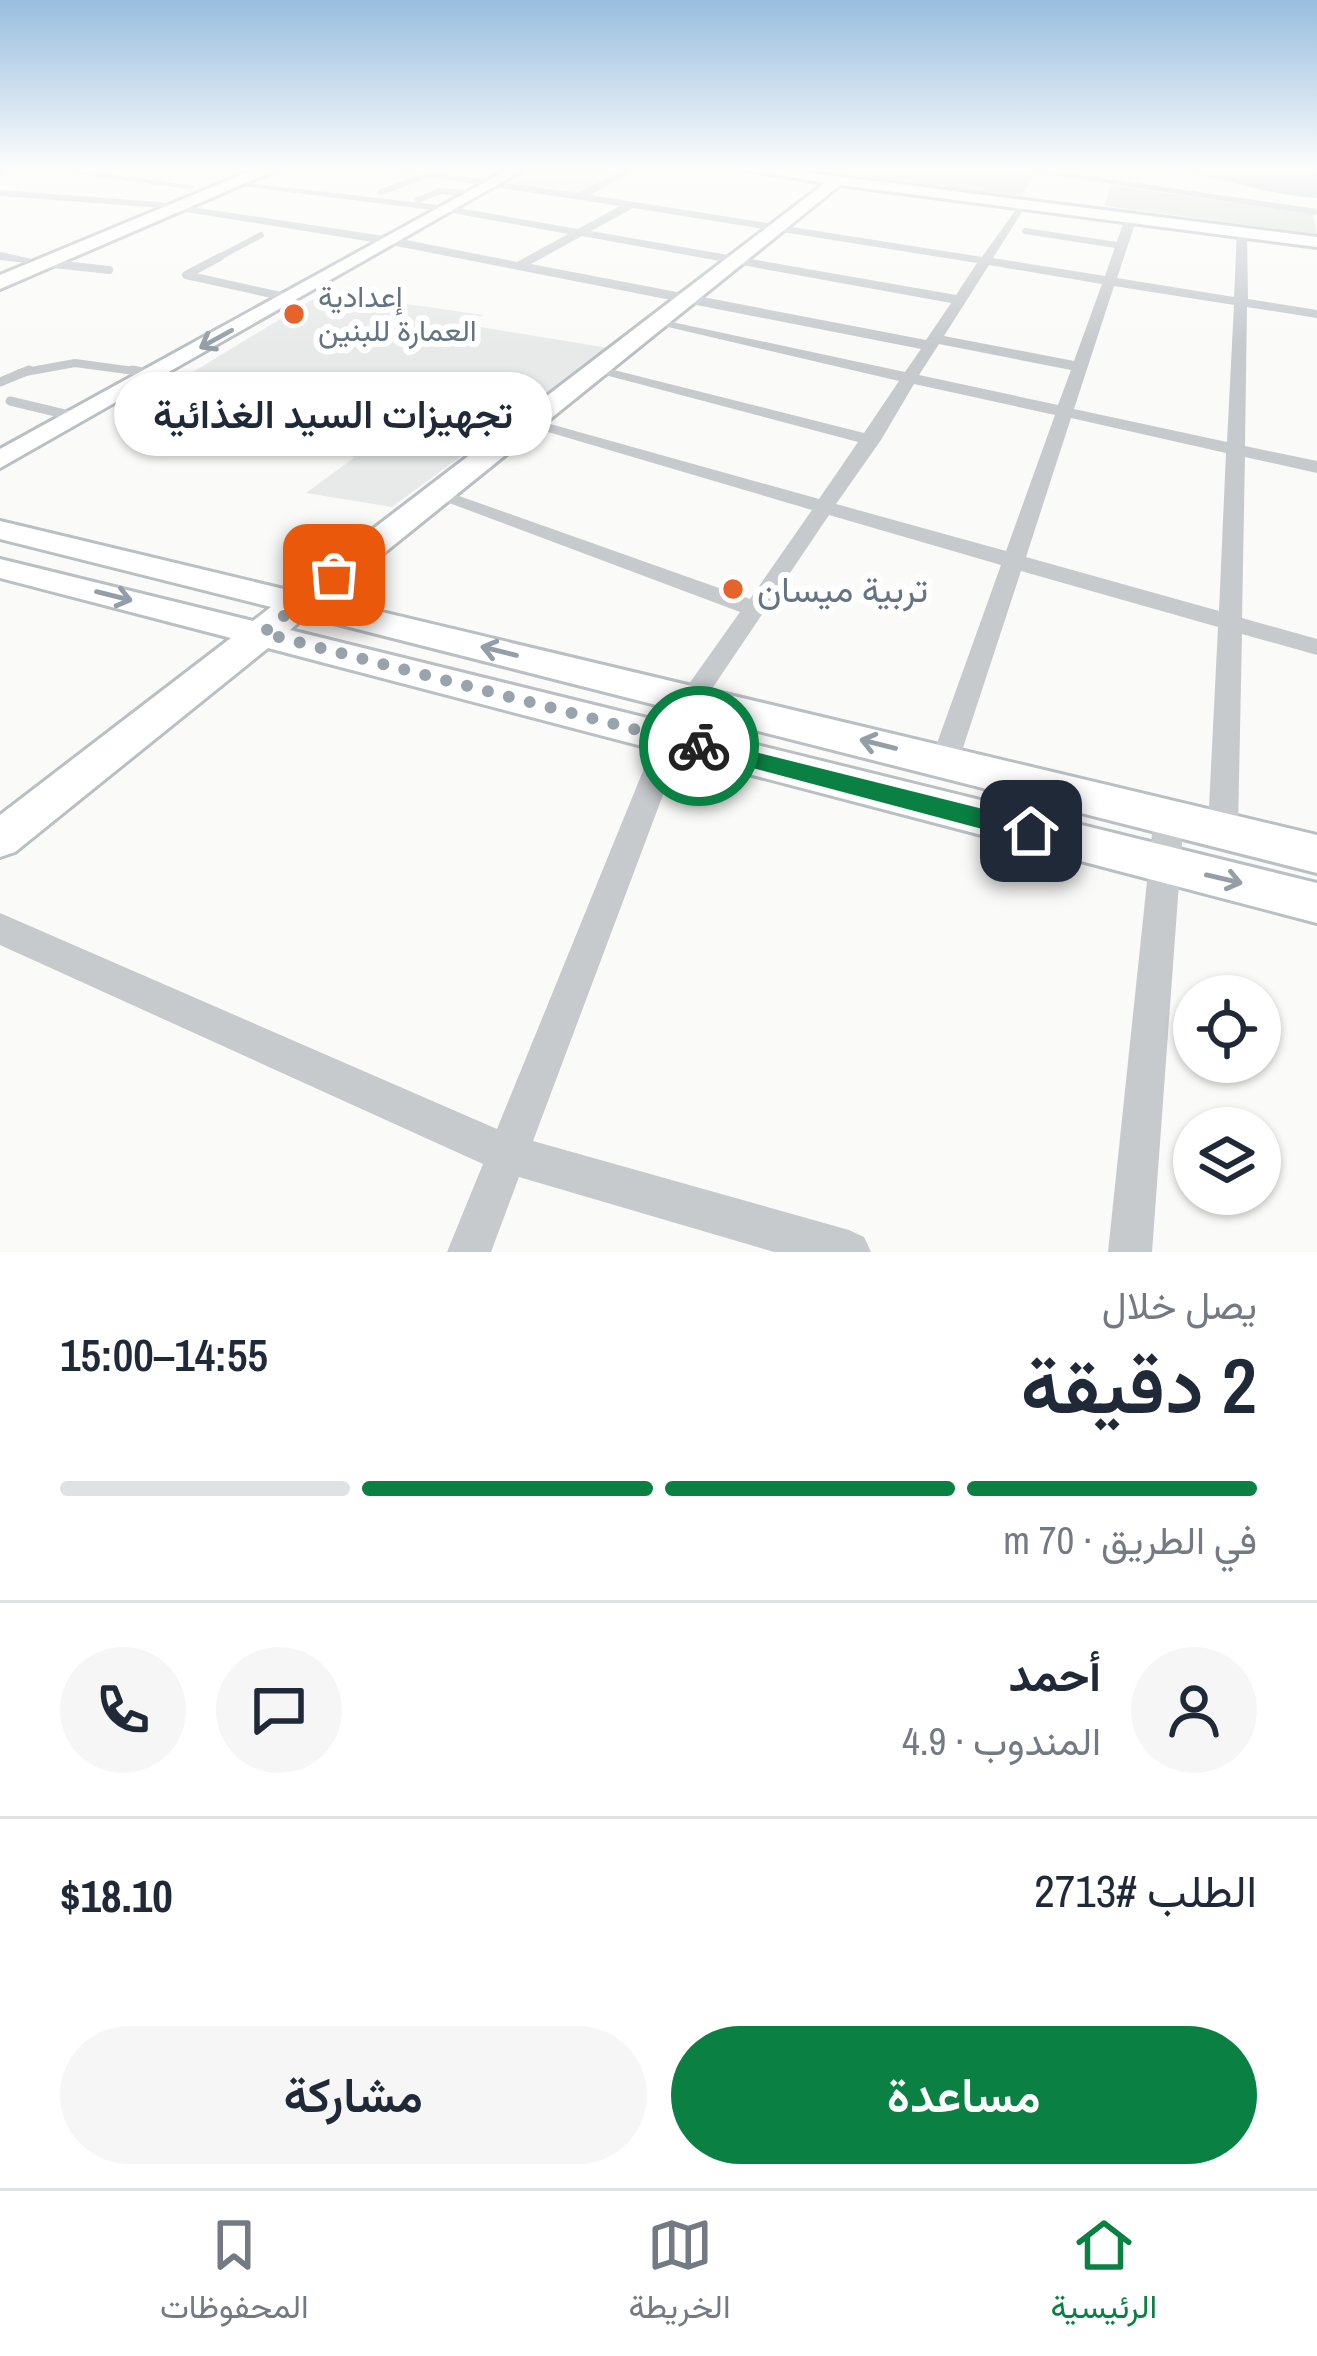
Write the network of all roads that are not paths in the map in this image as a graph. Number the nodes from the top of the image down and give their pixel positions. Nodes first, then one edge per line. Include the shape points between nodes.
1 (111, 228) edge
2 (291, 228) edge
3 (413, 228) edge
4 (555, 228) edge
5 (588, 228) edge
6 (778, 228) edge
7 (781, 228) edge
8 (1006, 228) edge
9 (1128, 228) edge
10 (1214, 228) edge
11 (1227, 228) edge
12 (1025, 232) dead end
13 (1243, 232) junction
14 (580, 233) junction
15 (261, 235) dead end
16 (1317, 240) edge
17 (391, 241) junction
18 (1123, 246) junction
19 (0, 256) edge
20 (36, 261) junction
21 (736, 261) junction
22 (985, 261) junction
23 (520, 265) junction
24 (0, 270) edge
25 (109, 270) dead end
26 (1113, 281) junction
27 (0, 283) edge
28 (290, 298) junction
29 (690, 298) junction
30 (959, 300) junction
31 (1242, 302) junction
32 (1317, 314) edge
33 (658, 323) junction
34 (933, 342) junction
35 (1082, 368) junction
36 (598, 371) junction
37 (154, 374) junction
38 (907, 377) junction
39 (0, 382) edge
40 (10, 400) dead end
41 (1064, 410) junction
42 (77, 417) junction
43 (530, 424) junction
44 (872, 440) junction
45 (1237, 449) junction
46 (0, 460) edge
47 (1317, 467) edge
48 (438, 496) junction
49 (823, 511) junction
50 (0, 530) edge
51 (1012, 563) junction
52 (0, 568) edge
53 (299, 601) junction
54 (756, 609) junction
55 (1230, 622) junction
56 (263, 633) junction
57 (1317, 647) edge
58 (692, 698) junction
59 (670, 739) junction
60 (945, 760) junction
61 (1169, 814) junction
62 (1222, 828) junction
63 (0, 839) edge
64 (1317, 854) edge
65 (1167, 866) junction
66 (1317, 903) edge
67 (0, 929) edge
68 (505, 1153) junction
69 (470, 1252) edge
70 (849, 1252) edge
71 (1130, 1252) edge

1 - 20 main road
2 - 17 street
3 - 17 street
4 - 14 street
5 - 14 street
6 - 21 street
7 - 22 street
8 - 22 street
9 - 18 street
10 - 13 street
11 - 16 street
12 - 18 lane
13 - 16 street
13 - 31 street
14 - 21 street
14 - 23 street
15 - 28 lane via 186,275
17 - 23 street
17 - 28 street
18 - 26 street
19 - 20 street
20 - 24 main road
20 - 25 lane
20 - 27 main road
21 - 29 street
21 - 30 street
22 - 26 street
22 - 30 street
23 - 29 street
26 - 31 street
26 - 35 street
28 -> 37 street
29 - 33 street
29 - 34 street
30 - 34 street
31 - 32 street
31 - 45 street
33 - 36 street
33 - 38 street
34 - 35 street
34 - 38 street
35 - 41 street
36 - 43 street
36 - 44 street
37 - 39 lane via 68,360
37 - 42 street
38 - 41 street
38 - 44 street
40 - 42 lane
41 - 45 street
41 - 51 street
42 - 46 street
43 - 48 street
43 - 49 street
44 - 49 street
45 - 47 street
45 - 55 street
48 - 53 street
48 - 54 street
49 - 51 street
49 - 54 street
50 - 53 street
51 - 55 street
51 - 60 street
52 -> 56 street
53 - 56 street
58 -> 53 street
54 - 58 street
55 - 57 street
55 - 62 street
56 - 59 street
56 - 63 street
60 -> 58 street
59 - 65 street
59 - 68 street
60 - 61 street
61 - 62 street
61 - 65 street
62 - 64 street
65 -> 66 street
65 - 71 street
67 - 68 street
68 - 69 street
68 - 70 street

